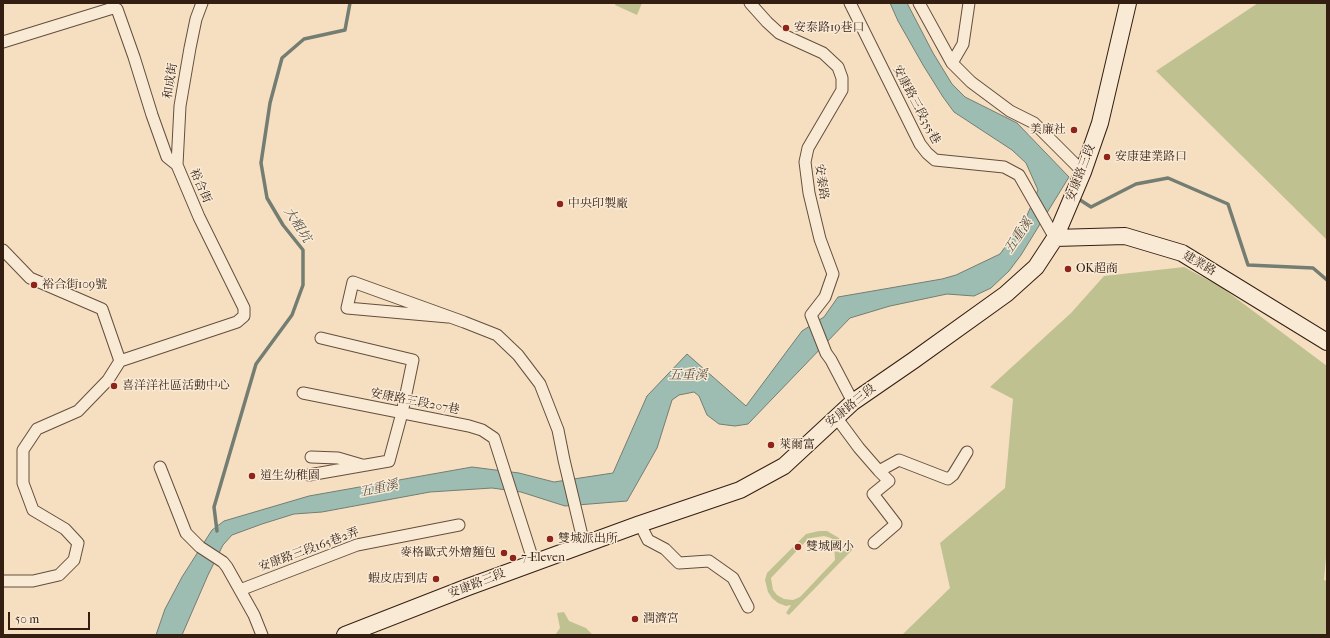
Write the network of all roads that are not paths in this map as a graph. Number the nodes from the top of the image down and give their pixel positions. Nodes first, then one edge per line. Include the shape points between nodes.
1 (202, 3) edge
2 (750, 3) edge
3 (850, 3) edge
4 (919, 3) edge
5 (970, 3) edge
6 (1128, 3) edge
7 (3, 42) edge
8 (952, 63) junction
9 (177, 165) junction
10 (1083, 172) junction
11 (1055, 238) junction
12 (3, 250) edge
13 (448, 317) junction
14 (321, 338) dead end
15 (1327, 342) edge
16 (120, 361) junction
17 (303, 393) dead end
18 (853, 402) junction
19 (402, 413) junction
20 (836, 417) junction
21 (967, 452) dead end
22 (311, 457) dead end
23 (367, 466) junction
24 (160, 467) dead end
25 (880, 471) junction
26 (309, 475) dead end
27 (640, 524) junction
28 (460, 526) dead end
29 (582, 537) junction
30 (874, 543) dead end
31 (534, 563) junction
32 (3, 581) edge
33 (240, 590) junction
34 (748, 607) dead end
35 (352, 634) edge
36 (262, 635) edge

1 - 9 street, 和成街 via 196,19 180,106
2 - 18 street, 安泰路 via 779,33 823,53 838,67 842,78 842,90 808,148 805,162 809,193 820,239 833,274 825,297 811,315 826,353
3 - 11 street, 安康路三段355巷 via 927,154 935,160 1004,168 1019,175
4 - 8 street
5 - 8 street via 963,44
6 - 10 main road, 安康路三段 via 1100,123
7 - 9 street, 裕合街 via 113,8 117,9 167,157
8 - 10 street via 971,82 1010,111 1034,123
9 - 16 street, 裕合街 via 199,217 244,308 244,316 237,322
10 - 11 main road, 安康路三段
11 - 15 main road, 建業路 via 1125,236 1182,253
11 - 18 main road, 安康路三段 via 1036,267 1006,294
12 - 16 street via 30,278 102,309
13 - 13 street via 353,282 347,308 393,312
13 - 29 street via 497,335 518,355 540,384 558,430
14 - 19 street via 413,360
16 - 32 street via 108,380 78,411 37,429 23,450 23,483 33,510 66,529 78,543 74,560 59,575 33,582
17 - 19 street, 安康路三段207巷
18 - 20 main road, 安康路三段
19 - 23 street via 389,461
19 - 31 street, 安康路三段207巷 via 469,426 482,430 494,438
20 - 25 street
20 - 27 main road, 安康路三段 via 784,466 740,490
21 - 25 street via 948,479 899,460
22 - 23 street via 338,458
23 - 26 street
24 - 33 street via 186,533 227,567
25 - 30 street via 889,480 873,494 896,524
27 - 29 main road, 安康路三段
27 - 34 street via 648,540 665,549 679,562 709,561 733,578
28 - 33 street, 安康路三段165巷2弄 via 357,545
29 - 31 main road, 安康路三段
31 - 35 main road, 安康路三段
33 - 36 street

